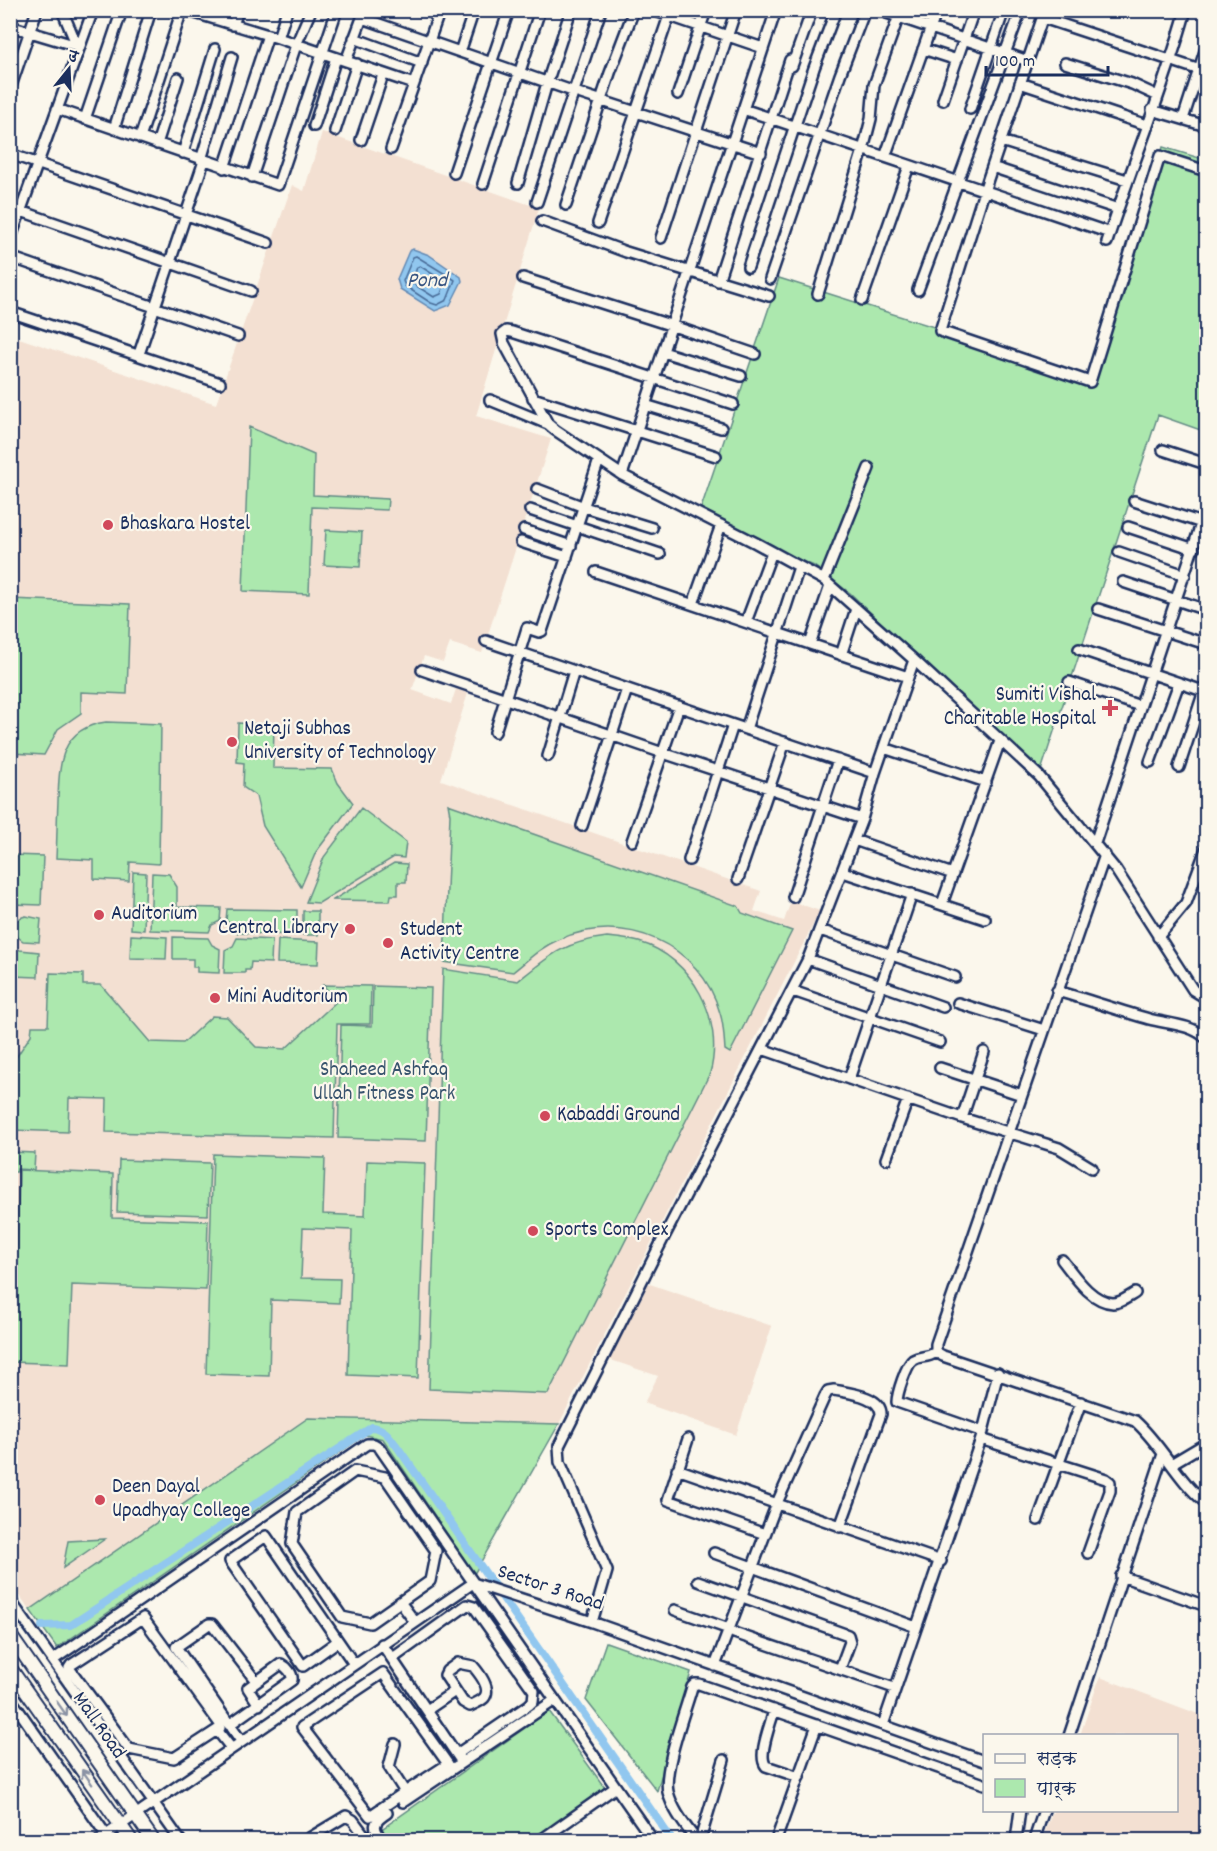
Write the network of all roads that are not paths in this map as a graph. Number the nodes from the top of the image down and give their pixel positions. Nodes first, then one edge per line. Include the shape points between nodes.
1 (37, 10) edge
2 (62, 10) edge
3 (93, 10) edge
4 (122, 10) edge
5 (151, 10) edge
6 (184, 10) edge
7 (238, 10) edge
8 (287, 10) edge
9 (311, 10) edge
10 (337, 10) edge
11 (424, 10) edge
12 (474, 10) edge
13 (509, 10) edge
14 (540, 10) edge
15 (571, 10) edge
16 (601, 10) edge
17 (634, 10) edge
18 (652, 10) edge
19 (706, 10) edge
20 (736, 10) edge
21 (776, 10) edge
22 (812, 10) edge
23 (836, 10) edge
24 (866, 10) edge
25 (878, 10) edge
26 (937, 10) edge
27 (974, 10) edge
28 (1004, 10) edge
29 (1021, 10) edge
30 (1186, 10) edge
31 (439, 13) edge
32 (670, 13) edge
33 (209, 14) edge
34 (363, 14) edge
35 (900, 14) edge
36 (1044, 14) edge
37 (233, 25) junction
38 (10, 26) edge
39 (701, 27) junction
40 (931, 28) junction
41 (30, 32) junction
42 (268, 35) junction
43 (727, 37) junction
44 (278, 38) junction
45 (354, 38) junction
46 (963, 40) junction
47 (430, 42) junction
48 (296, 45) junction
49 (78, 48) junction
50 (763, 48) junction
51 (1206, 48) edge
52 (215, 49) dead end
53 (923, 49) junction
54 (991, 49) junction
55 (460, 52) junction
56 (322, 54) junction
57 (1006, 54) junction
58 (232, 57) dead end
59 (341, 59) junction
60 (957, 60) junction
61 (1028, 60) junction
62 (1172, 62) junction
63 (422, 63) junction
64 (492, 63) junction
65 (1065, 63) dead end
66 (357, 64) junction
67 (1203, 71) edge
68 (519, 73) junction
69 (383, 75) junction
70 (178, 78) dead end
71 (547, 83) junction
72 (1020, 83) junction
73 (414, 84) junction
74 (10, 89) edge
75 (575, 92) junction
76 (678, 94) dead end
77 (1158, 96) junction
78 (602, 100) junction
79 (943, 100) dead end
80 (57, 109) junction
81 (743, 109) junction
82 (970, 109) dead end
83 (1152, 110) junction
84 (637, 112) junction
85 (86, 119) junction
86 (772, 119) junction
87 (1183, 119) junction
88 (1147, 125) junction
89 (314, 126) dead end
90 (794, 126) junction
91 (1206, 126) edge
92 (114, 129) junction
93 (335, 131) dead end
94 (696, 132) junction
95 (820, 135) junction
96 (140, 138) junction
97 (361, 140) dead end
98 (1001, 141) junction
99 (157, 144) junction
100 (731, 144) junction
101 (391, 148) dead end
102 (863, 150) junction
103 (183, 153) junction
104 (761, 153) junction
105 (10, 154) edge
106 (885, 157) junction
107 (202, 160) junction
108 (37, 163) junction
109 (909, 166) junction
110 (992, 167) junction
111 (224, 168) junction
112 (1206, 171) edge
113 (454, 173) dead end
114 (252, 177) junction
115 (1127, 180) junction
116 (518, 183) dead end
117 (959, 183) junction
118 (483, 184) dead end
119 (984, 191) junction
120 (537, 202) dead end
121 (566, 205) dead end
122 (1118, 209) junction
123 (21, 211) junction
124 (186, 214) junction
125 (542, 221) dead end
126 (598, 223) dead end
127 (661, 238) dead end
128 (10, 240) edge
129 (268, 243) dead end
130 (10, 257) edge
131 (171, 263) junction
132 (748, 267) dead end
133 (689, 272) junction
134 (523, 278) dead end
135 (770, 279) dead end
136 (718, 281) junction
137 (918, 290) dead end
138 (251, 291) dead end
139 (818, 294) dead end
140 (769, 296) dead end
141 (862, 300) dead end
142 (155, 308) junction
143 (10, 312) edge
144 (672, 325) junction
145 (238, 336) dead end
146 (663, 352) junction
147 (139, 354) junction
148 (755, 354) dead end
149 (741, 376) dead end
150 (654, 378) junction
151 (220, 383) dead end
152 (533, 398) junction
153 (490, 400) dead end
154 (733, 404) dead end
155 (645, 405) junction
156 (548, 424) junction
157 (721, 429) dead end
158 (636, 430) junction
159 (1163, 450) dead end
160 (716, 456) dead end
161 (599, 460) junction
162 (1206, 464) edge
163 (869, 468) dead end
164 (621, 475) junction
165 (537, 489) dead end
166 (1134, 501) dead end
167 (584, 507) junction
168 (1206, 509) edge
169 (530, 510) dead end
170 (1202, 523) junction
171 (721, 525) junction
172 (578, 526) junction
173 (652, 528) dead end
174 (1128, 528) dead end
175 (524, 530) dead end
176 (521, 542) dead end
177 (571, 546) junction
178 (1194, 549) junction
179 (772, 552) junction
180 (1119, 552) dead end
181 (660, 554) dead end
182 (567, 557) junction
183 (799, 567) junction
184 (596, 572) dead end
185 (1185, 575) junction
186 (1123, 582) dead end
187 (827, 583) junction
188 (1176, 600) junction
189 (693, 604) junction
190 (856, 609) junction
191 (1098, 609) dead end
192 (1206, 610) edge
193 (746, 622) junction
194 (1165, 631) junction
195 (777, 633) junction
196 (486, 641) dead end
197 (1206, 643) edge
198 (810, 644) junction
199 (1079, 650) dead end
200 (520, 652) junction
201 (841, 655) junction
202 (914, 660) junction
203 (422, 670) dead end
204 (574, 671) junction
205 (1150, 673) junction
206 (908, 677) junction
207 (1069, 682) dead end
208 (1179, 683) junction
209 (627, 689) junction
210 (1205, 692) edge
211 (506, 698) junction
212 (679, 706) junction
213 (1140, 706) junction
214 (560, 717) junction
215 (734, 725) junction
216 (746, 729) junction
217 (495, 732) dead end
218 (612, 735) junction
219 (1000, 741) junction
220 (784, 742) junction
221 (884, 748) junction
222 (663, 753) junction
223 (548, 756) dead end
224 (838, 760) junction
225 (1150, 762) dead end
226 (1179, 767) dead end
227 (718, 771) junction
228 (875, 773) junction
229 (986, 782) junction
230 (769, 788) junction
231 (823, 806) junction
232 (862, 819) junction
233 (582, 826) dead end
234 (854, 840) junction
235 (632, 841) dead end
236 (1095, 843) junction
237 (1206, 849) edge
238 (1105, 855) junction
239 (689, 860) dead end
240 (843, 872) junction
241 (953, 874) junction
242 (738, 879) dead end
243 (912, 894) junction
244 (793, 897) dead end
245 (942, 904) junction
246 (985, 919) dead end
247 (820, 930) junction
248 (1158, 937) junction
249 (892, 955) junction
250 (808, 959) junction
251 (955, 977) dead end
252 (881, 986) junction
253 (793, 991) junction
254 (1057, 991) junction
255 (1206, 998) edge
256 (958, 1003) dead end
257 (943, 1007) dead end
258 (870, 1018) junction
259 (1044, 1030) junction
260 (1206, 1038) edge
261 (940, 1042) dead end
262 (762, 1049) junction
263 (984, 1052) dead end
264 (940, 1068) dead end
265 (849, 1079) junction
266 (975, 1079) junction
267 (1022, 1095) junction
268 (908, 1099) junction
269 (962, 1118) junction
270 (1010, 1134) junction
271 (886, 1158) dead end
272 (1092, 1168) dead end
273 (1062, 1260) dead end
274 (1135, 1293) dead end
275 (936, 1352) junction
276 (998, 1373) junction
277 (1081, 1402) junction
278 (982, 1436) junction
279 (688, 1438) dead end
280 (1203, 1445) dead end
281 (1163, 1454) junction
282 (1058, 1464) junction
283 (1171, 1464) junction
284 (677, 1469) junction
285 (777, 1503) junction
286 (1206, 1503) edge
287 (1038, 1520) dead end
288 (840, 1527) junction
289 (765, 1534) junction
290 (1088, 1552) dead end
291 (714, 1553) dead end
292 (940, 1561) junction
293 (752, 1566) junction
294 (1121, 1576) junction
295 (698, 1581) dead end
296 (473, 1582) junction
297 (741, 1597) junction
298 (10, 1600) edge
299 (400, 1602) junction
300 (1206, 1606) edge
301 (675, 1610) dead end
302 (415, 1622) junction
303 (592, 1622) junction
304 (916, 1627) junction
305 (729, 1629) junction
306 (10, 1635) edge
307 (339, 1641) junction
308 (382, 1644) junction
309 (393, 1658) junction
310 (53, 1660) junction
311 (354, 1664) junction
312 (715, 1666) junction
313 (10, 1668) edge
314 (840, 1669) junction
315 (256, 1681) junction
316 (894, 1688) junction
317 (455, 1691) junction
318 (10, 1698) edge
319 (555, 1700) junction
320 (259, 1704) junction
321 (427, 1710) junction
322 (774, 1710) junction
323 (230, 1725) junction
324 (817, 1725) junction
325 (882, 1725) junction
326 (217, 1730) junction
327 (1070, 1734) edge
328 (241, 1741) junction
329 (395, 1744) dead end
330 (231, 1748) junction
331 (460, 1758) junction
332 (724, 1760) dead end
333 (983, 1761) edge
334 (799, 1777) junction
335 (983, 1784) edge
336 (616, 1787) junction
337 (405, 1792) junction
338 (153, 1802) junction
339 (1020, 1812) edge
340 (1043, 1812) edge
341 (136, 1814) junction
342 (373, 1820) junction
343 (120, 1825) junction
344 (105, 1839) edge
345 (131, 1840) edge
346 (153, 1840) edge
347 (180, 1840) edge
348 (306, 1840) edge
349 (368, 1840) edge
350 (382, 1840) edge
351 (541, 1840) edge
352 (653, 1840) edge
353 (698, 1840) edge
354 (776, 1840) edge
355 (1016, 1840) edge
356 (1034, 1840) edge

1 - 41 street
2 - 49 street
3 - 49 street
4 - 85 street
5 - 92 street
6 - 33 street
6 - 96 street
7 - 37 street
8 - 44 street
9 - 48 street
10 - 56 street
11 - 31 street
12 - 55 street
13 - 64 street
14 - 68 street
15 - 71 street
16 - 75 street
17 - 78 street
18 - 32 street
19 - 39 street
20 - 43 street
21 - 50 street
22 - 86 street
23 - 90 street
24 - 95 street
25 - 35 street
26 - 40 street
27 - 46 street
28 - 54 street
29 - 57 street
30 - 62 street
31 - 47 street
32 - 39 street
32 - 84 street
33 - 37 street
34 - 45 street
34 - 47 street
35 - 40 street
35 - 102 street via 874,86
36 - 61 street
36 - 62 street
37 - 42 street
38 - 41 street
39 - 43 street
39 - 76 street
40 - 46 street
40 - 53 street
41 - 49 street
41 - 74 street
42 - 44 street
42 - 111 street
43 - 50 street
43 - 94 street
44 - 48 street
45 - 59 street
45 - 63 street
46 - 54 street
46 - 60 street
47 - 55 street
47 - 63 street
48 - 56 street
48 - 114 street
49 - 80 street
50 - 81 street
51 - 67 street
52 - 103 street
53 - 60 street
53 - 106 street
54 - 57 street
54 - 82 street
55 - 64 street
56 - 59 street
56 - 114 street via 279,183
57 - 61 street
57 - 117 street
58 - 107 street
59 - 66 street
59 - 89 street
60 - 79 street
61 - 72 street
62 - 67 street
62 - 77 street
63 - 73 street
64 - 68 street
64 - 113 street
65 - 77 street
66 - 69 street
66 - 93 street
67 - 87 street
68 - 71 street
68 - 118 street
69 - 73 street
69 - 97 street
70 - 99 street
71 - 75 street
71 - 116 street
72 - 88 street
72 - 98 street
73 - 101 street
75 - 78 street
75 - 120 street
77 - 83 street
78 - 84 street
78 - 121 street
80 - 85 street
80 - 108 street
81 - 86 street
81 - 100 street
83 - 87 street
83 - 88 street
84 - 94 street
84 - 126 street
85 - 92 street
86 - 90 street
86 - 104 street
87 - 91 street
88 - 115 street
90 - 95 street
90 - 132 street
92 - 96 street
94 - 100 street
94 - 127 street
95 - 102 street
95 - 135 street
96 - 99 street
98 - 110 street
98 - 115 street
99 - 103 street
100 - 104 street
100 - 133 street
102 - 106 street
102 - 139 street
103 - 107 street
104 - 136 street
105 - 108 street
106 - 109 street
107 - 111 street
107 - 124 street
108 - 123 street
108 - 124 street
109 - 117 street
109 - 141 street
110 - 119 street
110 - 122 street
111 - 114 street
112 - 119 street via 1160,156 1090,382 940,332
115 - 122 street
117 - 119 street
117 - 137 street
119 - 122 street via 1109,238
123 - 128 street
123 - 131 street
124 - 129 street
124 - 131 street
125 - 133 street
130 - 142 street
131 - 138 street
131 - 142 street
133 - 136 street
133 - 144 street
134 - 144 street
136 - 140 street
142 - 145 street
142 - 147 street
143 - 147 street
144 - 146 street
144 - 148 street
146 - 149 street
146 - 150 street
147 - 151 street
150 - 152 street via 504,332 504,342
150 - 154 street
150 - 155 street
152 - 156 street
152 - 158 street
153 - 156 street
155 - 157 street
155 - 158 street
156 - 161 street
158 - 160 street
158 - 164 street
159 - 162 street
161 - 164 street
161 - 167 street
163 - 187 street
164 - 171 street
165 - 167 street
166 - 170 street
167 - 172 street
167 - 173 street
168 - 170 street
169 - 172 street
170 - 178 street
171 - 179 street
171 - 189 street
172 - 177 street
172 - 181 street
174 - 178 street
175 - 177 street
176 - 182 street
177 - 182 street
178 - 185 street
179 - 183 street
179 - 193 street
180 - 185 street
182 - 200 street via 542,631 527,628
183 - 187 street
183 - 195 street
184 - 189 street
185 - 188 street
186 - 188 street
187 - 190 street
187 - 198 street
188 - 192 street
188 - 194 street
189 - 193 street
190 - 201 street
190 - 202 street
191 - 194 street
193 - 195 street
194 - 197 street
194 - 205 street
195 - 198 street
195 - 216 street
196 - 200 street
198 - 201 street
199 - 205 street
200 - 204 street
200 - 211 street
201 - 206 street
202 - 206 street
202 - 219 street
203 - 211 street
204 - 209 street
204 - 214 street
205 - 208 street
205 - 213 street
206 - 221 street
207 - 213 street
208 - 210 street
208 - 225 street
209 - 212 street
209 - 218 street
210 - 226 street
211 - 214 street
211 - 217 street
212 - 215 street
212 - 222 street
213 - 236 street
214 - 218 street
214 - 223 street
215 - 216 street
215 - 227 street
216 - 220 street
218 - 222 street
218 - 233 street
219 - 229 street
219 - 236 street via 1039,776
220 - 224 street
220 - 230 street
221 - 228 street
221 - 229 street
222 - 227 street
222 - 235 street
224 - 228 street
224 - 231 street
227 - 230 street
227 - 239 street
228 - 232 street
229 - 241 street
230 - 231 street
230 - 242 street
231 - 232 street
231 - 244 street
232 - 234 street
234 - 240 street
234 - 241 street
236 - 238 street
237 - 248 street via 1186,903
238 - 248 street
238 - 254 street
240 - 243 street
240 - 247 street
241 - 245 street
243 - 245 street
243 - 249 street
245 - 246 street
247 - 249 street
247 - 250 street
248 - 255 street via 1193,990
249 - 251 street
249 - 252 street
250 - 252 street
250 - 253 street
252 - 257 street
252 - 258 street
253 - 258 street
253 - 262 street
254 - 259 street
254 - 260 street via 1185,1026
256 - 259 street
258 - 261 street
258 - 265 street
259 - 267 street
262 - 265 street
262 - 303 street via 560,1446 560,1462 607,1571
263 - 266 street
264 - 266 street
265 - 268 street
266 - 267 street
266 - 269 street
267 - 270 street
268 - 269 street
268 - 271 street
269 - 270 street
270 - 272 street via 1059,1148
270 - 275 street
273 - 274 street via 1087,1290 1104,1300 1113,1303
275 - 276 street
275 - 278 street via 909,1364 897,1402
276 - 277 street
276 - 278 street
277 - 281 street via 1135,1421
277 - 282 street
278 - 282 street
278 - 292 street
279 - 284 street
280 - 283 street
281 - 283 street
281 - 294 street
282 - 287 street
282 - 290 street via 1110,1482
283 - 286 street
284 - 285 street
284 - 289 street via 668,1498 672,1502
285 - 288 street
285 - 288 street via 828,1391 871,1400 881,1407 881,1414
285 - 289 street
288 - 292 street
289 - 293 street
291 - 293 street
292 - 304 street
293 - 297 street
293 - 304 street
294 - 300 street
294 - 327 street
295 - 297 street
296 - 302 street, Sector 3 Road
296 - 303 street, Sector 3 Road
296 - 310 street via 379,1447 367,1444
296 - 319 street
297 - 305 street
297 - 314 street via 848,1635 850,1642
298 - 310 street
299 - 299 street via 370,1623 342,1617 292,1544 297,1512 355,1471 385,1477 436,1551 429,1581
299 - 302 street
301 - 305 street
302 - 308 street, Sector 3 Road
303 - 312 street, Sector 3 Road
304 - 316 street
305 - 312 street
305 - 314 street
306 -> 341 main road, Mall Road
307 - 307 street via 266,1536 230,1561 303,1666
307 - 311 street
308 - 309 street
308 - 311 street, Sector 3 Road
309 - 321 street
309 - 331 street via 466,1605 474,1607 534,1691 529,1705
310 - 338 street
311 - 328 street, Sector 3 Road
312 - 325 street, Sector 3 Road
343 -> 313 main road, Mall Road
314 - 316 street
315 - 320 street via 248,1688
315 - 320 street via 282,1665 293,1678
315 - 323 street via 212,1624 176,1647
316 - 325 street
317 - 317 street via 445,1675 462,1663 475,1668 484,1680 486,1693 470,1706
317 - 321 street
318 - 344 street
319 - 331 street
319 - 336 street
320 - 323 street
321 - 331 street
322 - 324 street
322 - 334 street via 763,1762
322 - 353 street via 699,1684 692,1687 668,1772 668,1791 675,1811
323 - 328 street
324 - 334 street
324 - 335 street
325 - 333 street, Sector 3 Road
326 - 326 street via 220,1724 143,1618 70,1665 129,1749 174,1758
326 - 330 street
328 - 330 street, Sector 3 Road
329 - 337 street via 389,1767
330 - 338 street, Sector 3 Road
331 - 342 street
332 - 353 street
334 - 354 street
336 - 351 street
336 - 352 street
337 - 342 street
337 - 342 street via 448,1764 383,1673 302,1727
338 - 341 street, Sector 3 Road
338 - 347 street
339 - 355 street
340 - 356 street
341 - 343 street, Sector 3 Road
341 - 346 main road, Mall Road
342 - 350 street
343 - 344 street, Sector 3 Road
343 - 345 main road, Mall Road
348 - 349 street via 346,1816

